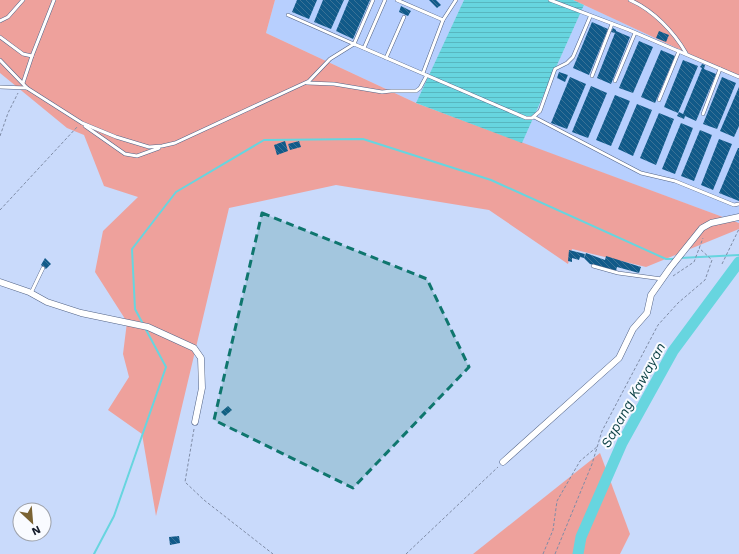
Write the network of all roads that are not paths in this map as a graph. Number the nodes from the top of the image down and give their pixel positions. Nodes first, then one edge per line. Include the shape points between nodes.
1 (23, 0) edge
2 (54, 0) edge
3 (373, 0) edge
4 (385, 0) edge
5 (456, 0) edge
6 (550, 0) edge
7 (630, 0) edge
8 (399, 1) edge
9 (288, 15) dead end
10 (404, 17) dead end
11 (590, 17) junction
12 (443, 20) junction
13 (0, 21) edge
14 (612, 24) junction
15 (635, 33) junction
16 (0, 37) edge
17 (354, 44) junction
18 (364, 48) junction
19 (679, 52) junction
20 (686, 54) junction
21 (32, 56) junction
22 (386, 58) junction
23 (0, 60) edge
24 (720, 69) junction
25 (423, 74) junction
26 (427, 75) junction
27 (592, 76) dead end
28 (739, 77) edge
29 (615, 81) dead end
30 (306, 83) junction
31 (23, 84) junction
32 (0, 87) edge
33 (28, 88) junction
34 (660, 100) dead end
35 (703, 114) dead end
36 (534, 118) junction
37 (82, 123) junction
38 (162, 146) junction
39 (739, 204) edge
40 (739, 217) edge
41 (593, 266) dead end
42 (43, 268) dead end
43 (662, 279) junction
44 (0, 282) edge
45 (31, 293) junction
46 (195, 422) road end
47 (503, 462) road end

1 - 13 lane via 8,17
2 - 21 lane
3 - 17 lane
4 - 18 lane
5 - 12 lane
6 - 11 lane
7 - 20 lane via 648,10 665,26
8 - 12 lane
9 - 17 lane
10 - 22 lane
11 - 14 lane
11 - 36 lane via 573,57 555,69 540,111
12 - 25 lane
14 - 15 lane
14 - 27 lane
15 - 19 lane
15 - 29 lane
16 - 21 lane via 23,54
17 - 18 lane
17 - 30 lane via 330,59
18 - 22 lane
19 - 20 lane
19 - 34 lane
20 - 24 lane
21 - 31 lane
22 - 25 lane
23 - 31 lane
24 - 28 lane
24 - 35 lane
25 - 26 lane
26 - 30 lane via 420,88 410,91 382,92 334,84
26 - 36 lane via 526,118
30 - 38 lane via 175,143
31 - 33 lane
32 - 33 lane
33 - 37 lane
36 - 39 lane via 641,173 675,181 734,205
37 - 38 lane via 149,147
37 - 38 lane via 124,154 137,156
40 - 43 street via 711,223 702,228
41 - 43 lane via 618,273
42 - 45 lane
43 - 47 street via 651,295 647,313 633,329 619,358
44 - 45 street
45 - 46 street via 48,302 81,313 148,327 194,348 202,358 202,388

